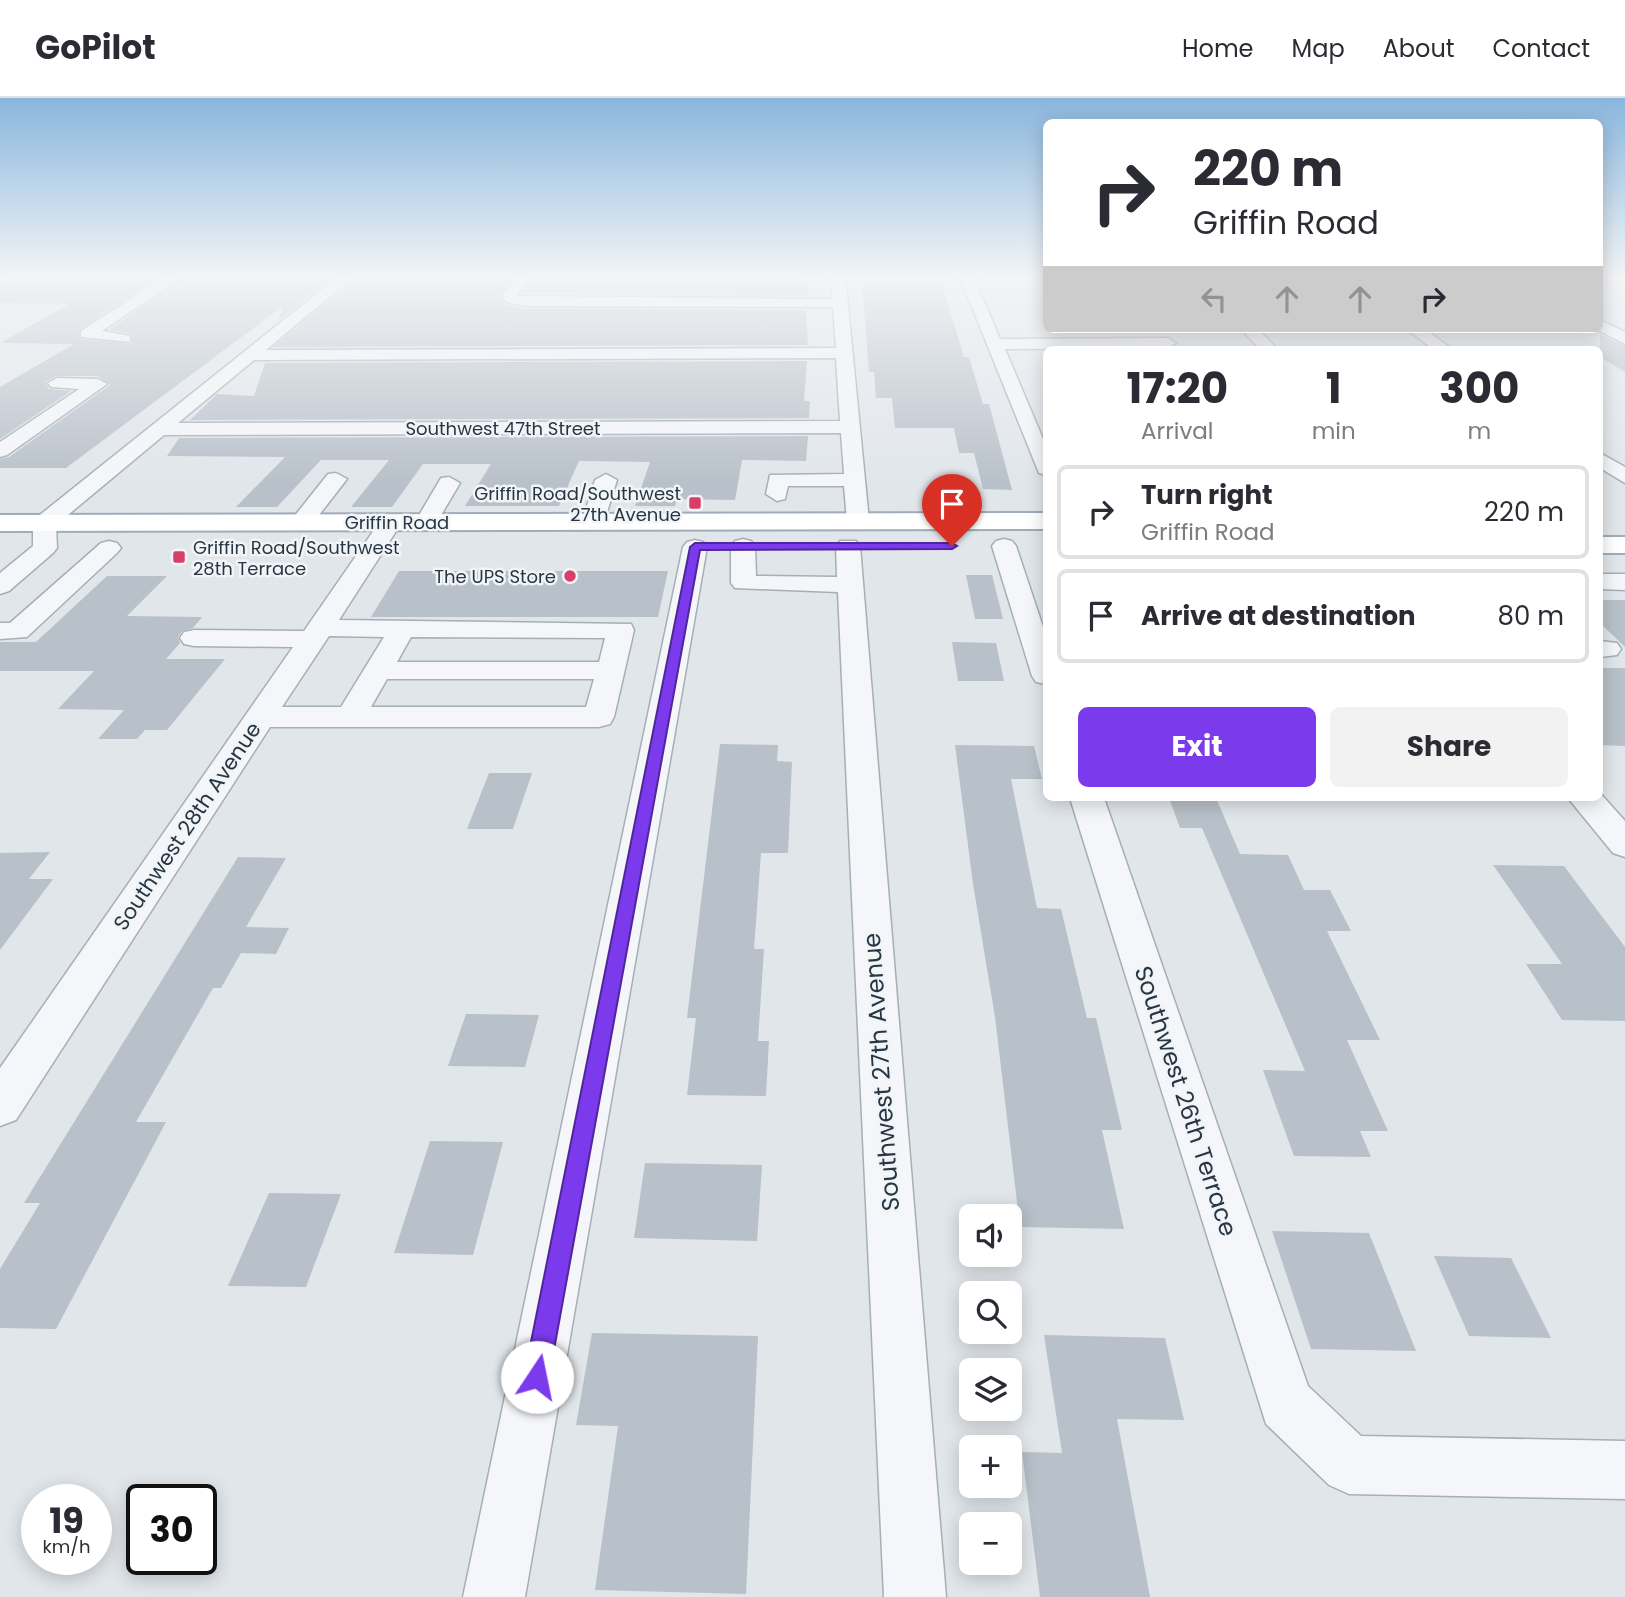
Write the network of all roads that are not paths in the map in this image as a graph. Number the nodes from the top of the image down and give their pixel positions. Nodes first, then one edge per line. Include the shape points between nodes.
1 (263, 345) edge
2 (841, 345) edge
3 (994, 345) edge
4 (842, 354) junction
5 (251, 355) junction
6 (57, 383) dead end
7 (848, 427) junction
8 (159, 429) junction
9 (0, 451) edge
10 (1043, 461) edge
11 (1603, 462) edge
12 (1615, 475) edge
13 (336, 479) dead end
14 (606, 480) dead end
15 (854, 480) junction
16 (449, 483) dead end
17 (777, 494) dead end
18 (1043, 521) edge
19 (391, 522) junction
20 (426, 522) junction
21 (593, 522) junction
22 (0, 523) edge
23 (301, 523) junction
24 (44, 536) junction
25 (1603, 545) edge
26 (1625, 545) edge
27 (743, 546) junction
28 (1004, 546) junction
29 (1043, 546) edge
30 (375, 547) junction
31 (695, 547) junction
32 (0, 548) edge
33 (109, 548) junction
34 (852, 551) junction
35 (1603, 582) edge
36 (1625, 582) edge
37 (0, 586) edge
38 (402, 629) junction
39 (0, 631) edge
40 (317, 634) junction
41 (194, 638) dead end
42 (1043, 667) edge
43 (378, 670) junction
44 (610, 671) junction
45 (350, 717) junction
46 (260, 718) junction
47 (1088, 801) edge
48 (1588, 801) edge
49 (1625, 844) edge
50 (0, 1105) edge
51 (1625, 1470) edge
52 (494, 1597) edge
53 (915, 1597) edge

1 - 5 street
2 - 4 street, Southwest 27th Avenue
3 - 10 street
4 - 5 street
4 - 7 street, Southwest 27th Avenue
5 - 8 street
6 - 9 street via 98,384
7 - 8 street, Southwest 47th Street
7 - 15 street, Southwest 27th Avenue
8 - 24 street
11 - 12 street
13 - 23 street
14 - 21 street
15 - 17 street via 778,480
15 - 34 street, Southwest 27th Avenue
16 - 20 street
18 - 34 main road via 933,521
19 - 20 main road, Griffin Road
19 - 23 main road, Griffin Road
19 - 30 street, Southwest 28th Avenue
20 - 21 main road, Griffin Road
21 - 34 main road, Griffin Road
22 - 24 main road, Griffin Road
23 - 24 main road, Griffin Road
24 - 32 main road, Griffin Road
24 - 33 main road, Griffin Road
24 - 37 street
25 - 26 main road
27 - 31 main road, Griffin Road
27 - 34 main road, Griffin Road
27 - 34 street via 744,583
28 - 29 main road, Griffin Road
28 - 34 main road, Griffin Road
28 - 42 street
30 - 31 main road, Griffin Road
30 - 33 main road, Griffin Road
30 - 40 street, Southwest 28th Avenue
31 - 52 street
33 - 39 street via 17,631
34 - 53 street, Southwest 27th Avenue
35 - 36 street
38 - 40 street
38 - 43 street
38 - 44 street via 621,630
40 - 41 street
40 - 46 street, Southwest 28th Avenue
43 - 44 street
43 - 45 street
44 - 45 street via 599,717
45 - 46 street
46 - 50 street, Southwest 28th Avenue
47 - 51 street, Southwest 26th Terrace via 1286,1404 1349,1465
48 - 49 street

